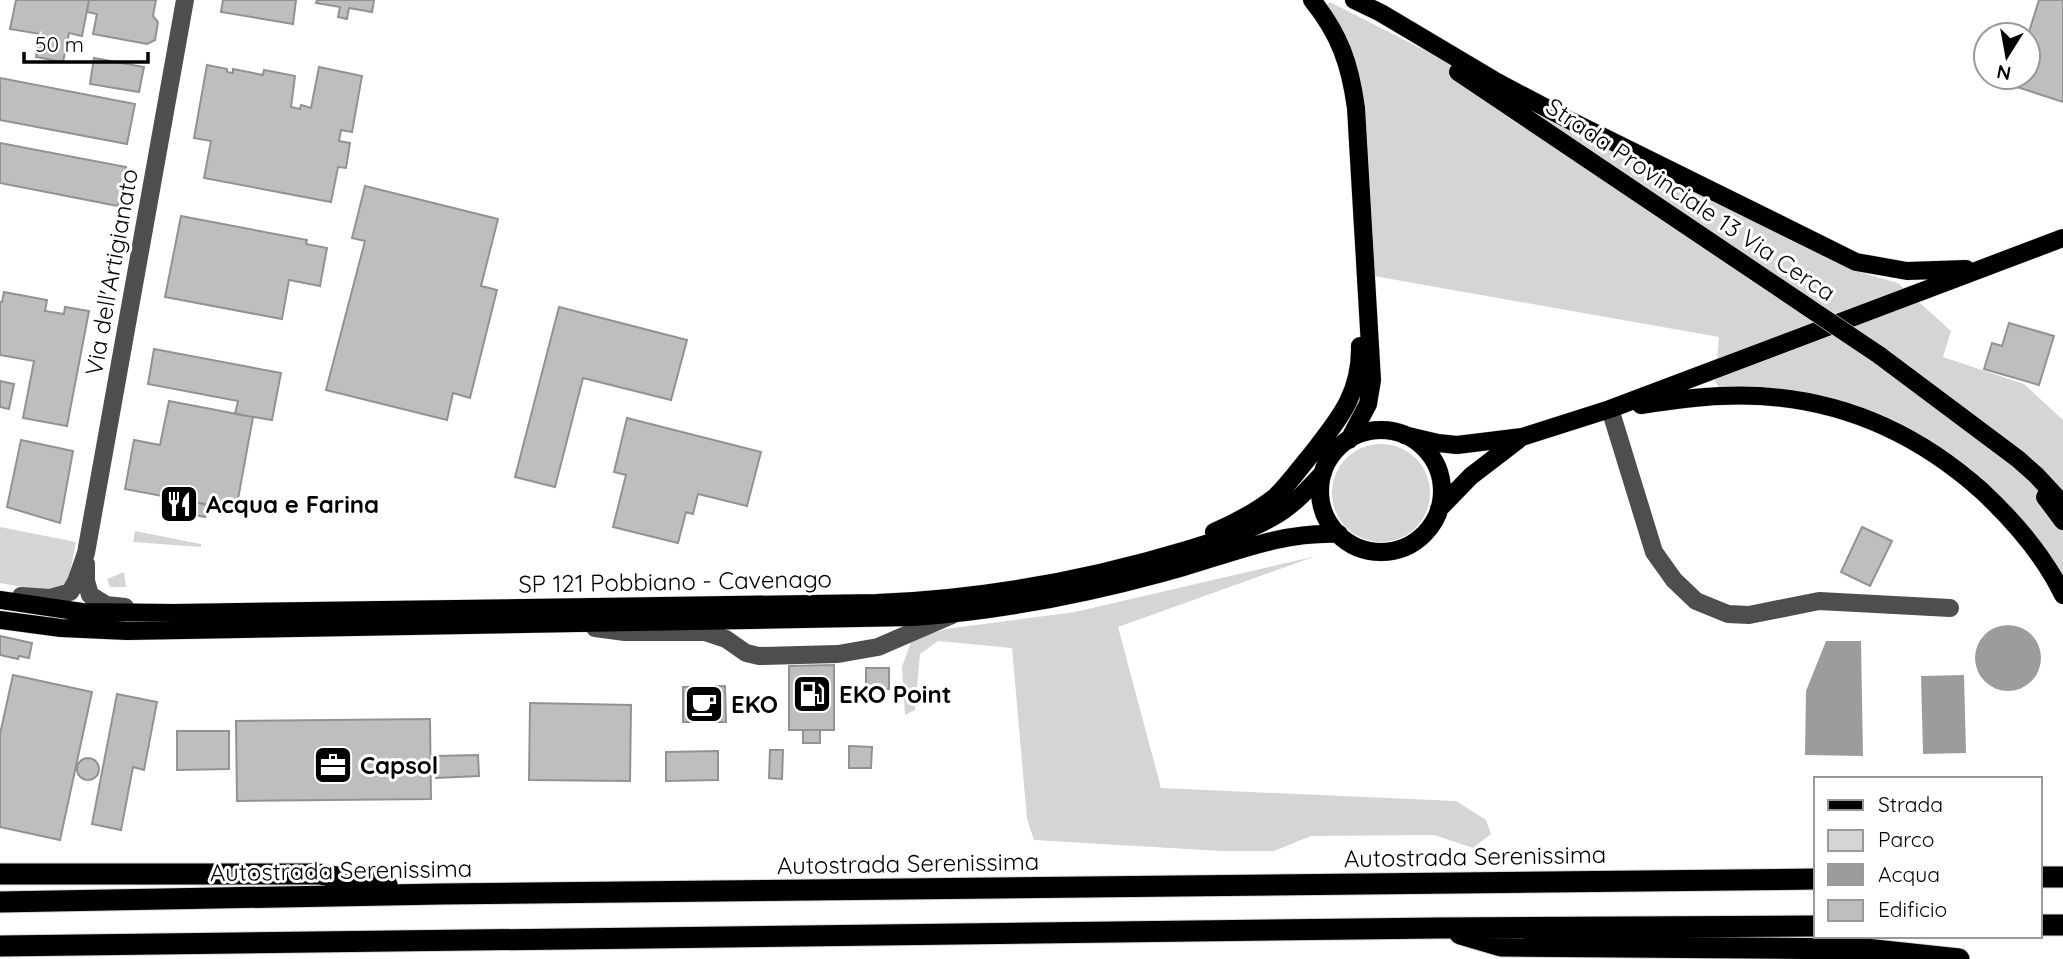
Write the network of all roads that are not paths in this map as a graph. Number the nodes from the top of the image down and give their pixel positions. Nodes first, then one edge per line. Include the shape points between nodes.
1 (185, 0) edge
2 (1312, 0) edge
3 (1347, 0) edge
4 (1354, 0) edge
5 (2061, 240) edge
6 (1977, 269) junction
7 (1366, 276) junction
8 (1610, 409) junction
9 (1404, 435) junction
10 (1522, 438) junction
11 (1349, 440) junction
12 (2002, 447) junction
13 (1323, 473) junction
14 (2063, 504) edge
15 (1439, 509) junction
16 (2063, 521) edge
17 (1339, 534) junction
18 (86, 553) junction
19 (1112, 569) junction
20 (0, 594) edge
21 (2063, 595) edge
22 (0, 600) edge
23 (1950, 608) dead end
24 (174, 613) junction
25 (956, 613) junction
26 (0, 620) edge
27 (571, 624) junction
28 (0, 874) edge
29 (2042, 877) edge
30 (2063, 877) edge
31 (1814, 879) edge
32 (441, 894) junction
33 (0, 902) edge
34 (2042, 925) edge
35 (2063, 925) edge
36 (1814, 926) edge
37 (1438, 928) junction
38 (145, 944) junction
39 (0, 946) edge
40 (47, 959) edge
41 (1959, 959) edge

1 - 18 street, Via dell'Artigianato
2 - 7 main road via 1338,38 1353,86
3 - 12 main road, Strada Provinciale 13 Via Cerca, bridge via 1879,355
4 - 6 main road via 1569,120 1856,262 1898,271
5 - 6 main road, SP 121 Pobbiano - Cavenago
6 - 8 main road, SP 121 Pobbiano - Cavenago
7 - 11 main road via 1372,387
7 - 19 main road via 1360,367 1353,394 1334,426 1282,490 1222,528
8 - 10 main road, SP 121 Pobbiano - Cavenago
8 - 21 main road via 1752,395 1829,406 1873,419 1934,453 1994,503 2040,556
8 - 23 street via 1654,552 1696,601 1728,614 1749,615 1819,601
9 - 10 main road, SP 121 Pobbiano - Cavenago via 1457,445
9 - 11 main road, SP 121 Pobbiano - Cavenago via 1374,431
9 - 15 main road via 1422,446 1436,464 1441,482
10 - 15 main road, SP 121 Pobbiano - Cavenago via 1471,476
11 - 13 main road, SP 121 Pobbiano - Cavenago via 1334,453
12 - 14 main road, Strada Provinciale 13 Via Cerca
12 - 16 main road, Strada Provinciale 13 Via Cerca
13 - 17 main road via 1323,507
13 - 19 main road, SP 121 Pobbiano - Cavenago via 1284,510 1253,528
15 - 17 main road, SP 121 Pobbiano - Cavenago via 1425,533 1399,549 1365,549
17 - 25 main road, SP 121 Pobbiano - Cavenago via 1289,536 1118,584
18 - 20 street, Via dell'Artigianato via 73,587 64,595
18 - 24 street, Via dell'Artigianato via 88,589 94,600
19 - 24 main road, SP 121 Pobbiano - Cavenago via 1001,592 896,602
22 - 24 main road, SP 121 Pobbiano - Cavenago via 82,612
25 - 27 main road, SP 121 Pobbiano - Cavenago
25 - 27 street via 878,647 814,655 751,655 726,639 700,632 625,632
26 - 27 main road, SP 121 Pobbiano - Cavenago via 120,631
28 - 32 highway via 319,874
29 - 30 highway
31 - 32 highway, Autostrada Serenissima
32 - 33 highway, Autostrada Serenissima
34 - 35 highway
36 - 37 highway
37 - 38 highway
37 - 41 highway via 1501,946 1865,949
38 - 39 highway
38 - 40 highway

